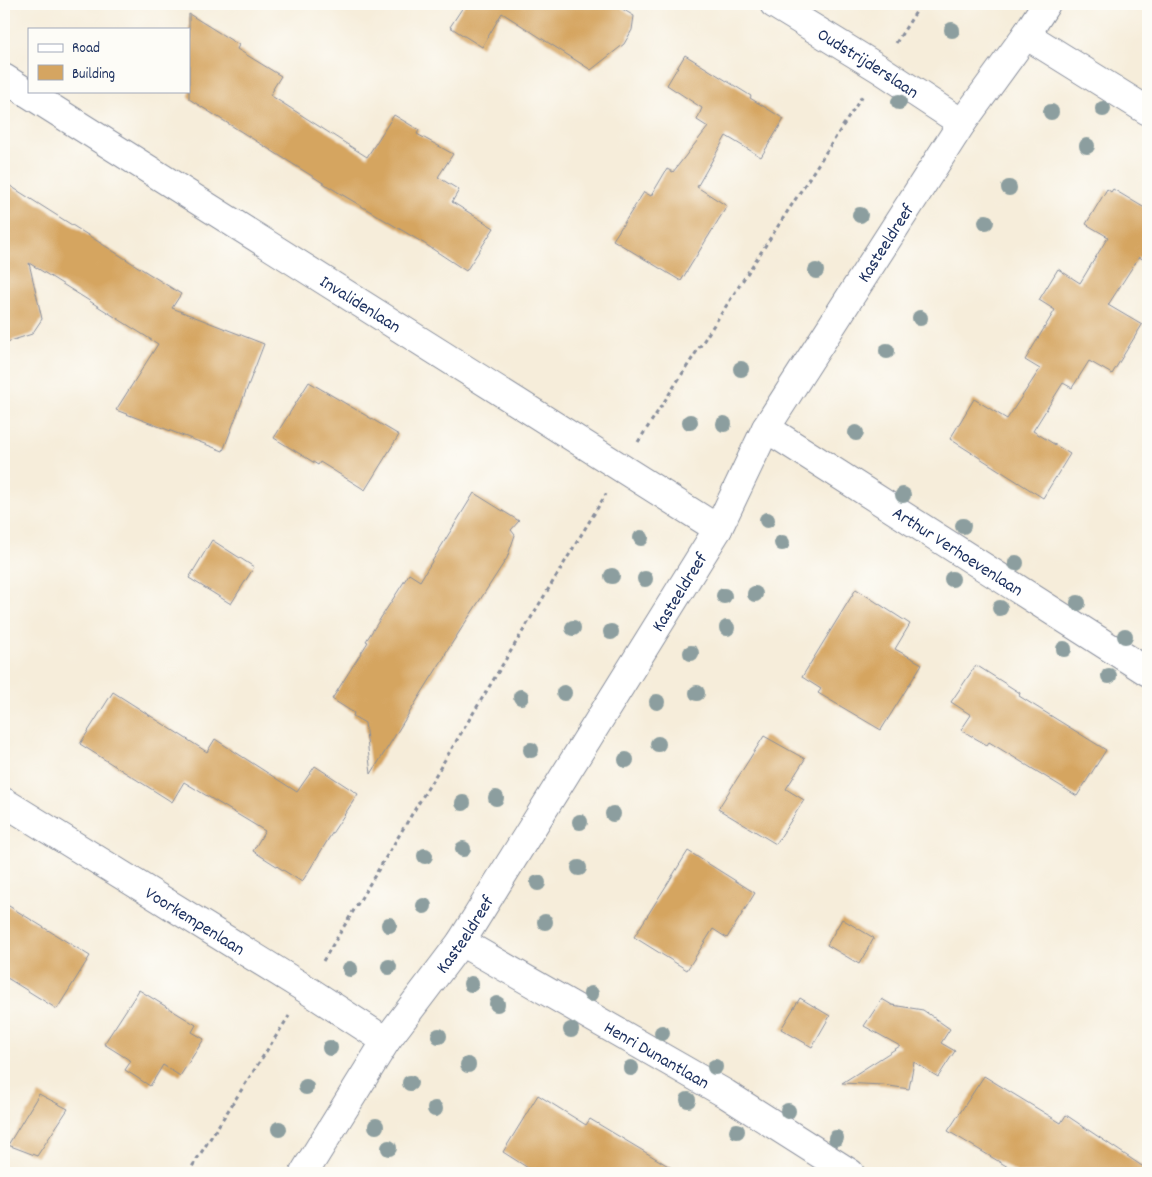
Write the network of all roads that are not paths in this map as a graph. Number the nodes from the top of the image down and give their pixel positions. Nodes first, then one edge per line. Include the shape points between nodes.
1 (774, 4) edge
2 (1046, 4) edge
3 (1026, 36) junction
4 (4, 78) edge
5 (1148, 111) edge
6 (962, 122) junction
7 (766, 428) junction
8 (718, 530) junction
9 (1148, 672) edge
10 (4, 802) edge
11 (462, 942) junction
12 (386, 1041) junction
13 (304, 1173) edge
14 (850, 1173) edge

1 - 6 street, Oudstrijderslaan
2 - 3 street, Kasteeldreef
3 - 5 street
3 - 6 street, Kasteeldreef
4 - 8 street, Invalidenlaan
6 - 7 street, Kasteeldreef
7 - 8 street, Kasteeldreef
7 - 9 street, Arthur Verhoevenlaan
8 - 11 street, Kasteeldreef
10 - 12 street, Voorkempenlaan
11 - 12 street, Kasteeldreef
11 - 14 street, Henri Dunantlaan via 726,1094
12 - 13 street, Kasteeldreef

